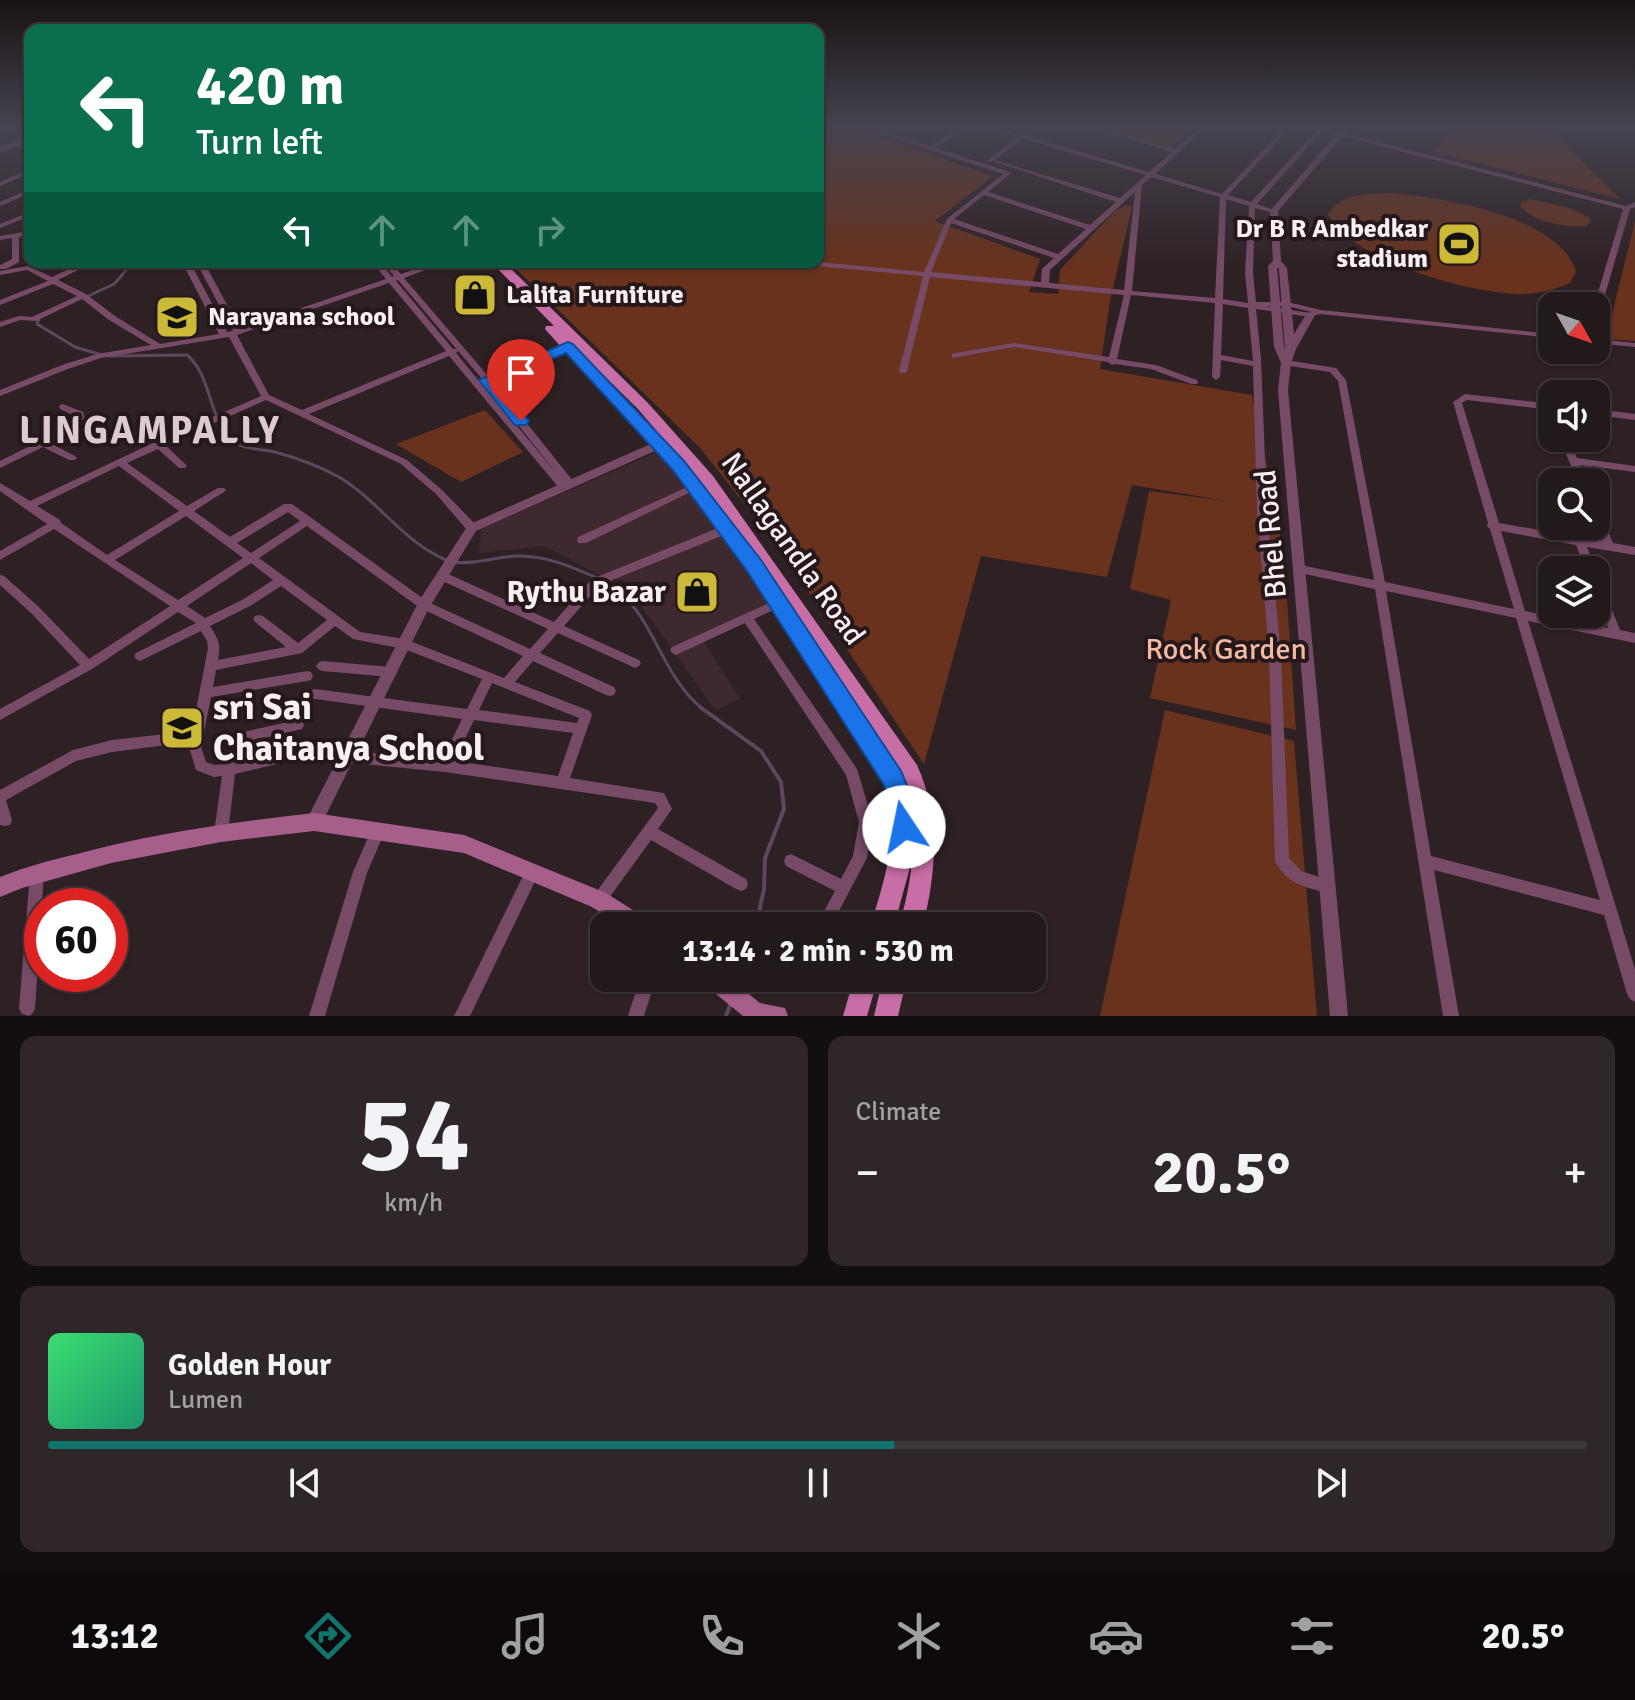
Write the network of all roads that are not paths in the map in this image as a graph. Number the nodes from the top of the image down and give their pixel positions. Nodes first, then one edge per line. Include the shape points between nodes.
1 (1004, 172) edge
2 (1024, 172) edge
3 (1141, 172) edge
4 (1152, 172) edge
5 (1246, 172) edge
6 (1282, 172) edge
7 (1308, 172) edge
8 (1496, 172) edge
9 (24, 174) edge
10 (1149, 175) junction
11 (0, 184) edge
12 (1139, 184) junction
13 (985, 193) junction
14 (24, 194) edge
15 (1223, 197) junction
16 (1121, 201) junction
17 (0, 204) edge
18 (1252, 205) junction
19 (1631, 206) edge
20 (1274, 211) junction
21 (24, 216) edge
22 (949, 220) junction
23 (0, 226) edge
24 (1091, 228) junction
25 (24, 233) edge
26 (15, 236) junction
27 (0, 238) edge
28 (1059, 257) junction
29 (1277, 262) junction
30 (824, 265) edge
31 (24, 267) edge
32 (25, 268) edge
33 (78, 268) edge
34 (190, 268) edge
35 (203, 268) edge
36 (382, 268) edge
37 (389, 268) edge
38 (426, 268) edge
39 (490, 268) edge
40 (503, 268) edge
41 (0, 270) edge
42 (927, 274) junction
43 (394, 279) junction
44 (53, 281) junction
45 (1045, 284) junction
46 (1128, 292) junction
47 (1603, 292) edge
48 (85, 297) junction
49 (1218, 301) junction
50 (0, 303) edge
51 (1252, 305) junction
52 (1275, 308) junction
53 (1287, 309) junction
54 (1315, 314) junction
55 (0, 325) edge
56 (231, 334) junction
57 (1538, 335) edge
58 (1610, 342) edge
59 (1635, 345) edge
60 (158, 346) junction
61 (568, 347) junction
62 (461, 348) junction
63 (449, 353) junction
64 (955, 356) dead end
65 (1289, 356) junction
66 (1217, 357) junction
67 (1112, 362) junction
68 (1257, 364) junction
69 (903, 371) dead end
70 (1216, 377) dead end
71 (487, 380) junction
72 (1194, 382) dead end
73 (476, 385) junction
74 (0, 393) edge
75 (266, 397) junction
76 (1538, 406) edge
77 (63, 407) dead end
78 (301, 414) junction
79 (1610, 414) edge
80 (1635, 417) edge
81 (666, 441) junction
82 (43, 443) junction
83 (158, 444) junction
84 (1570, 452) edge
85 (72, 458) dead end
86 (1574, 461) junction
87 (120, 462) junction
88 (0, 465) edge
89 (182, 466) dead end
90 (1577, 468) edge
91 (1635, 469) edge
92 (566, 484) junction
93 (0, 486) edge
94 (696, 486) junction
95 (221, 490) dead end
96 (29, 506) junction
97 (187, 511) junction
98 (308, 520) junction
99 (56, 523) junction
100 (1492, 526) junction
101 (472, 528) junction
102 (727, 529) junction
103 (582, 540) dead end
104 (1607, 540) edge
105 (1580, 541) junction
106 (230, 542) junction
107 (1609, 546) junction
108 (1635, 551) edge
109 (0, 556) edge
110 (1586, 556) edge
111 (251, 557) junction
112 (107, 560) junction
113 (1300, 569) junction
114 (444, 573) junction
115 (0, 579) edge
116 (282, 580) junction
117 (1380, 585) junction
118 (778, 603) junction
119 (178, 605) junction
120 (424, 605) junction
121 (1519, 614) junction
122 (747, 618) junction
123 (1610, 618) edge
124 (259, 619) dead end
125 (335, 620) junction
126 (203, 625) junction
127 (555, 627) junction
128 (1616, 634) junction
129 (1635, 638) edge
130 (405, 644) junction
131 (298, 650) junction
132 (676, 650) dead end
133 (532, 655) junction
134 (140, 656) dead end
135 (635, 663) dead end
136 (88, 666) junction
137 (211, 666) junction
138 (322, 666) dead end
139 (391, 672) junction
140 (307, 676) dead end
141 (489, 677) junction
142 (506, 684) junction
143 (610, 691) dead end
144 (206, 693) junction
145 (315, 694) dead end
146 (375, 702) junction
147 (470, 714) junction
148 (0, 715) edge
149 (298, 725) dead end
150 (582, 729) junction
151 (196, 736) junction
152 (346, 757) junction
153 (445, 766) junction
154 (229, 770) junction
155 (901, 775) junction
156 (562, 784) junction
157 (0, 799) edge
158 (5, 820) dead end
159 (314, 822) junction
160 (378, 831) junction
161 (650, 832) junction
162 (221, 833) junction
163 (791, 861) dead end
164 (1426, 861) junction
165 (533, 871) junction
166 (37, 873) junction
167 (741, 884) dead end
168 (1327, 886) junction
169 (0, 887) edge
170 (844, 888) junction
171 (599, 900) junction
172 (1611, 910) junction
173 (618, 912) edge
174 (831, 912) edge
175 (886, 912) edge
176 (914, 912) edge
177 (1629, 951) edge
178 (644, 992) edge
179 (862, 992) edge
180 (892, 992) edge
181 (1635, 994) edge
182 (27, 1009) dead end
183 (317, 1016) edge
184 (462, 1016) edge
185 (636, 1016) edge
186 (855, 1016) edge
187 (886, 1016) edge
188 (1339, 1016) edge
189 (1451, 1016) edge

1 - 13 street via 1008,175
2 - 16 street
3 - 10 street
4 - 10 street
5 - 15 street
6 - 18 street
7 - 20 street
8 - 19 street
9 - 11 street
10 - 12 street
10 - 15 street
12 - 16 street
12 - 46 street
13 - 22 street
13 - 24 street
14 - 17 street
15 - 18 street
15 - 49 street
16 - 24 street
18 - 20 street
18 - 51 street
19 - 47 street
20 - 29 street, Bhel Road
21 - 23 street
22 - 28 street
22 - 42 street
24 - 28 street
25 - 26 street
26 - 27 street
26 - 41 street via 16,260
28 - 45 street via 1046,269
29 - 52 street, Bhel Road via 1272,266
29 - 53 street via 1283,268
30 - 42 street
31 - 41 street
32 - 44 street
33 - 44 street
34 - 56 street
35 - 56 street
36 - 43 street
37 - 43 street
38 - 43 street
39 - 61 main road, Nallagandla Road
40 - 81 main road, Nallagandla Road
42 - 45 street
42 - 69 street
43 - 56 street
43 - 62 street
43 - 63 street
44 - 48 street
44 - 50 street
45 - 46 street
46 - 49 street
46 - 67 street
48 - 55 street via 39,317
48 - 60 street
49 - 51 street
49 - 66 street
51 - 52 street
51 - 68 street
52 - 53 street
52 - 65 street, Bhel Road via 1279,347
53 - 54 street
53 - 65 street
54 - 57 street
54 - 65 street
56 - 60 street
56 - 75 street
58 - 59 street
60 - 74 street via 100,356
61 - 71 street
61 - 81 main road, Nallagandla Road
62 - 63 street
62 - 71 street
63 - 73 street
63 - 78 street
64 - 67 street via 1014,345
65 - 113 street, Bhel Road via 1283,390
65 - 117 street via 1341,376
66 - 68 street
66 - 70 street
67 - 72 street via 1153,367
68 - 168 street via 1282,861 1297,877
71 - 73 street
71 - 92 street
73 - 92 street
75 - 78 street
75 - 83 street
76 - 100 street via 1458,399
77 - 82 street via 81,416
78 - 101 street via 404,462
79 - 80 street
81 - 92 street
81 - 94 main road, Nallagandla Road
81 - 155 main road, Nallagandla Road via 741,523
82 - 85 street
82 - 88 street
83 - 87 street
83 - 89 street
84 - 86 street
86 - 90 street
86 - 91 street
87 - 96 street
87 - 97 street
92 - 101 street
93 - 96 street
94 - 102 main road, Nallagandla Road
94 - 103 street
95 - 97 street
96 - 99 street
97 - 106 street
97 - 112 street
98 - 106 street via 287,506
98 - 111 street
98 - 120 street
99 - 109 street
99 - 112 street
100 - 105 street
100 - 121 street
101 - 114 street
102 - 118 main road, Nallagandla Road
102 - 127 street via 591,586
104 - 107 street
105 - 107 street
105 - 110 street
106 - 111 street
107 - 108 street
111 - 116 street
111 - 119 street
112 - 119 street
113 - 117 street
113 - 168 street, Bhel Road
114 - 120 street
114 - 127 street
115 - 136 street
116 - 125 street
116 - 126 street
117 - 121 street
117 - 164 street
118 - 122 street
118 - 155 main road, Nallagandla Road
119 - 126 street
119 - 136 street
120 - 130 street
120 - 133 street
121 - 128 street
121 - 172 street
122 - 132 street
122 - 170 street via 852,773 866,822 860,858
123 - 128 street
124 - 131 street
125 - 130 street via 357,636
125 - 131 street
126 - 134 street
126 - 137 street via 213,640
127 - 133 street
127 - 135 street
128 - 129 street
130 - 139 street
130 - 141 street
131 - 137 street
133 - 142 street
133 - 143 street
136 - 148 street
137 - 144 street
138 - 139 street
139 - 146 street
140 - 144 street
141 - 142 street
141 - 147 street
142 - 150 street via 586,715
144 - 151 street
145 - 146 street
146 - 147 street
146 - 152 street
147 - 150 street
147 - 153 street
149 - 154 street via 247,736
150 - 156 street
151 - 154 street via 201,766
151 - 157 street via 73,756
152 - 153 street
152 - 154 street via 302,752
152 - 159 street
153 - 156 street
154 - 162 street
155 - 175 main road, Nallagandla Road via 903,844
155 - 176 main road, Nallagandla Road via 924,817 923,876
156 - 161 street via 659,797 665,809
157 - 158 street
159 - 160 main road
159 - 162 main road
160 - 165 main road via 464,844
160 - 183 street via 360,872
161 - 167 street
161 - 171 street
162 - 166 main road
163 - 170 street
164 - 172 street
164 - 189 street
165 - 171 main road
165 - 184 street
166 - 169 main road
166 - 182 street
168 - 188 street, Bhel Road
170 - 174 street
171 - 173 main road
172 - 177 street
177 - 181 street
178 - 185 street
179 - 186 main road
180 - 187 main road

